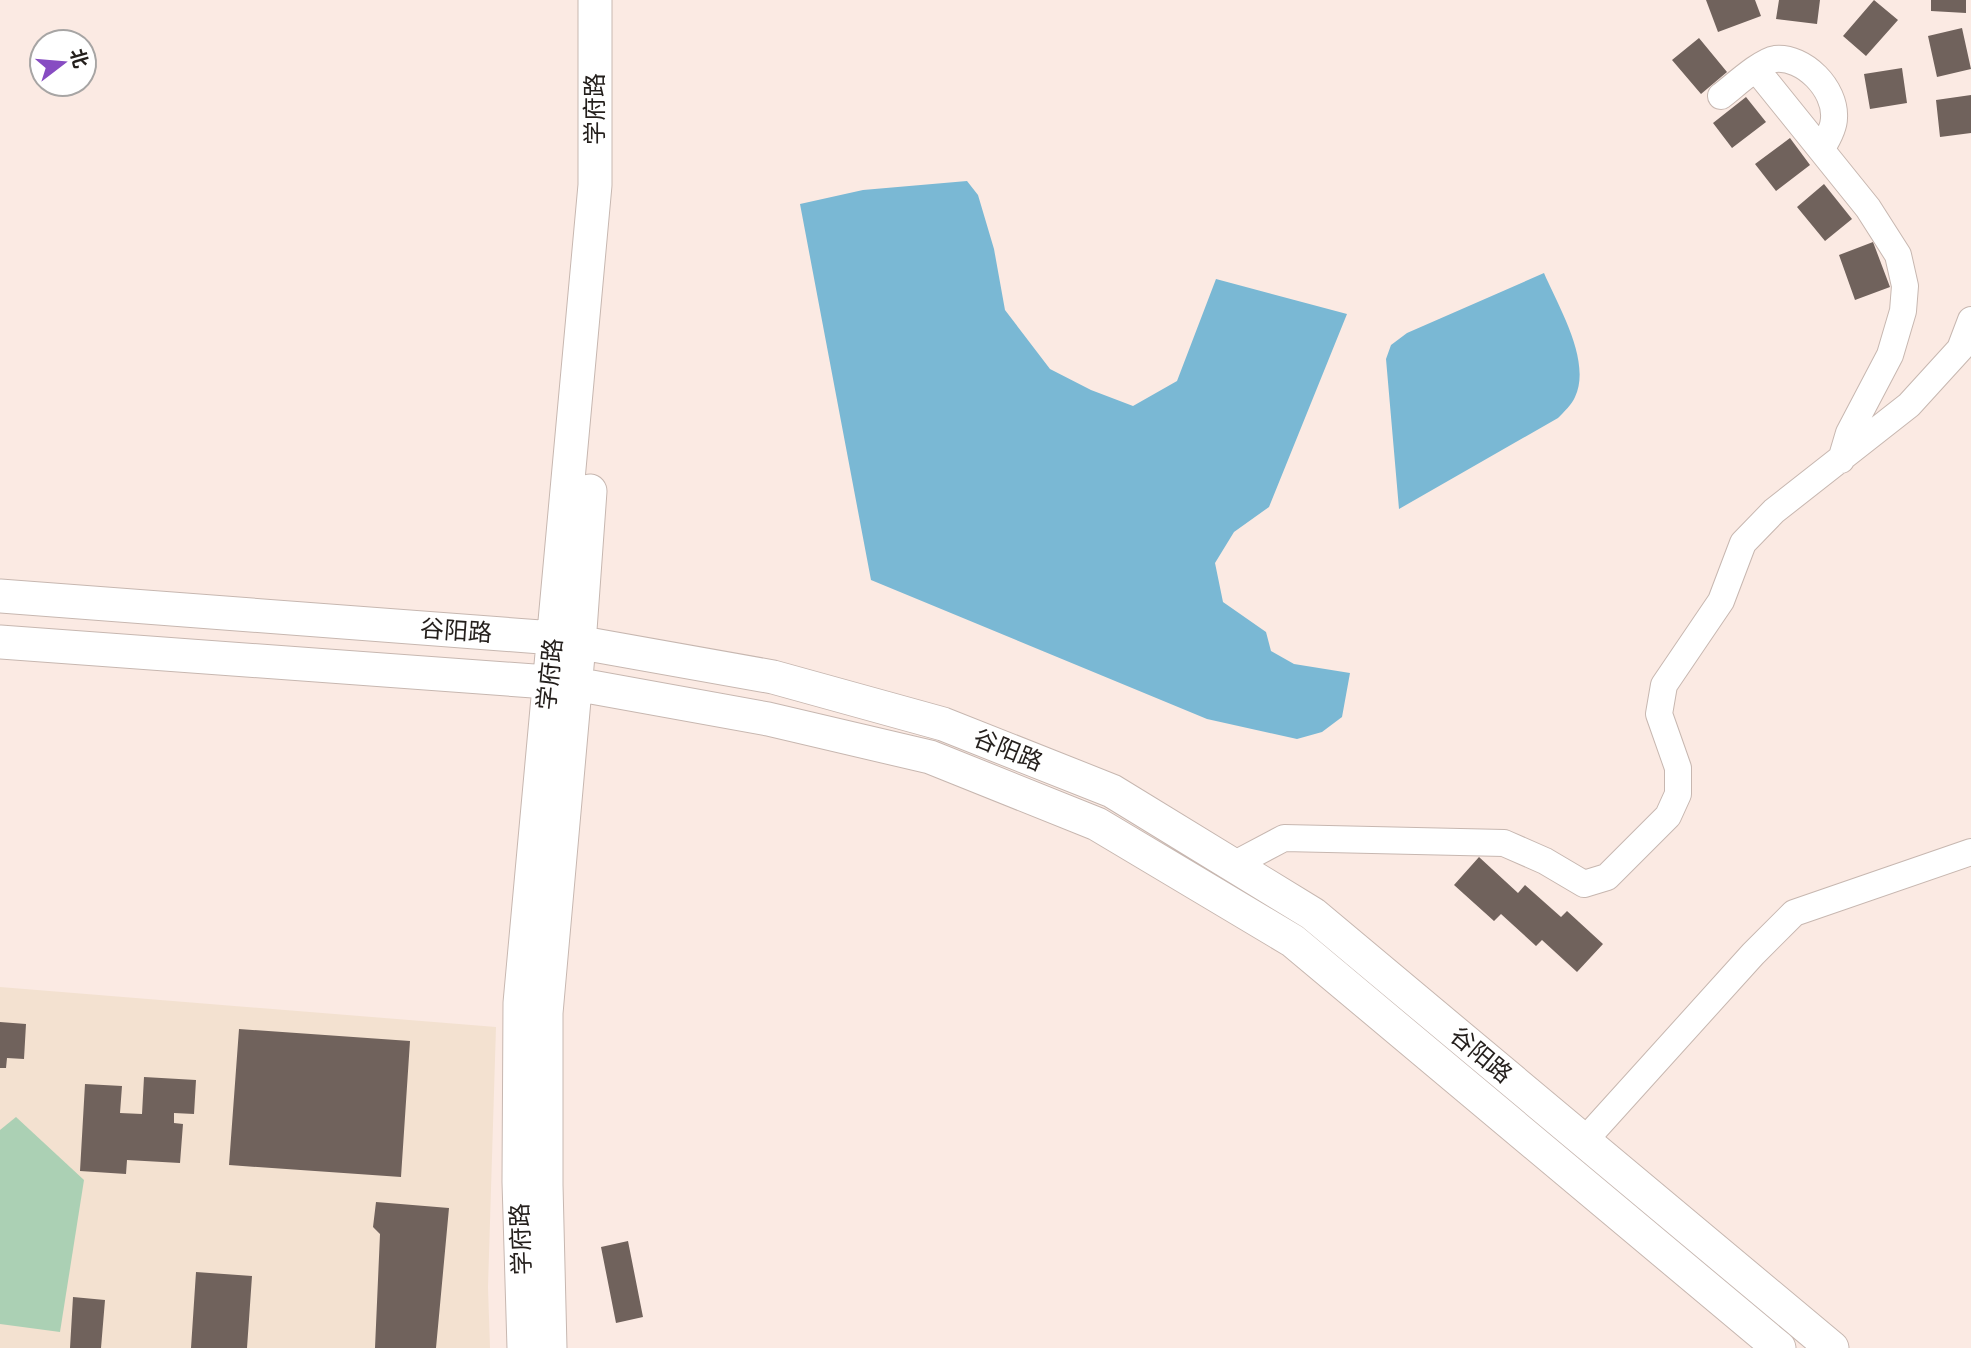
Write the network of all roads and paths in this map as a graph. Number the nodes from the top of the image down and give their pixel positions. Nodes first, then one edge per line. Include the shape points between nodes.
1 (595, 0) edge
2 (612, 0) edge
3 (1756, 69) junction
4 (1721, 96) dead end
5 (1822, 148) junction
6 (1971, 320) edge
7 (1840, 460) junction
8 (0, 596) edge
9 (567, 641) junction
10 (0, 642) edge
11 (561, 683) junction
12 (1971, 852) edge
13 (1233, 865) junction
14 (1584, 1140) junction
15 (524, 1348) edge
16 (550, 1348) edge
17 (1779, 1348) edge
18 (1832, 1348) edge

1 - 9 main road, 学府路 via 595,185
2 - 9 main road, 学府路 via 611,179
3 - 4 lane
3 - 5 lane
3 - 5 lane via 1772,59 1789,60 1811,72 1829,90 1835,118
5 - 7 lane via 1898,255 1905,286 1890,355
6 - 7 lane via 1960,349 1909,405
7 - 13 lane via 1774,511 1743,543 1721,601 1664,685 1659,714 1678,768 1678,794 1668,816 1606,877 1584,884 1504,843 1284,838
8 - 9 main road, 谷阳路
9 - 11 main road, 学府路
9 - 13 main road, 谷阳路 via 772,677 943,724 1112,791
10 - 11 main road, 谷阳路
11 - 15 main road, 学府路 via 520,1003
11 - 16 main road, 学府路 via 546,1013
11 - 17 main road, 谷阳路 via 768,719 930,757 1097,824 1293,941
12 - 14 lane via 1794,913
13 - 14 main road, 谷阳路 via 1313,914
14 - 18 main road, 谷阳路

